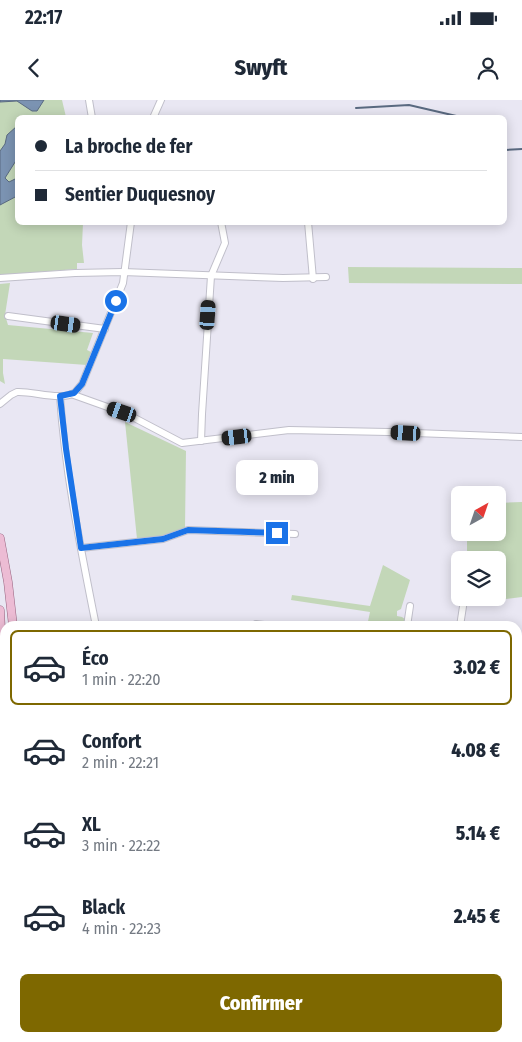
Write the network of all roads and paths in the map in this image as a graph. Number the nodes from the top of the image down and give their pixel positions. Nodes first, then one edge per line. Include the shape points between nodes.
1 (89, 100) edge
2 (161, 100) edge
3 (92, 115) edge
4 (154, 115) edge
5 (131, 225) edge
6 (222, 225) edge
7 (308, 225) edge
8 (123, 272) junction
9 (211, 276) junction
10 (326, 277) dead end
11 (0, 278) edge
12 (313, 278) junction
13 (8, 316) dead end
14 (105, 329) junction
15 (71, 394) junction
16 (60, 396) junction
17 (0, 404) edge
18 (522, 437) edge
19 (201, 442) junction
20 (295, 534) dead end
21 (0, 538) edge
22 (81, 548) junction
23 (410, 606) dead end
24 (463, 606) edge
25 (12, 621) edge
26 (95, 621) edge
27 (408, 621) edge
28 (461, 621) edge

1 - 3 street
2 - 4 street
5 - 8 street
6 - 9 street via 225,243
7 - 12 street
8 - 9 street
8 - 11 street
8 - 14 street via 123,283
9 - 12 street
9 - 19 street
10 - 12 street
13 - 14 street
14 - 15 street via 82,384
15 - 16 street
15 - 19 street via 127,414 178,442
16 - 17 street via 17,392
16 - 22 street
18 - 19 street via 289,430
20 - 22 street via 188,530 163,539
21 - 25 main road
22 - 26 street
23 - 27 street
24 - 28 street

